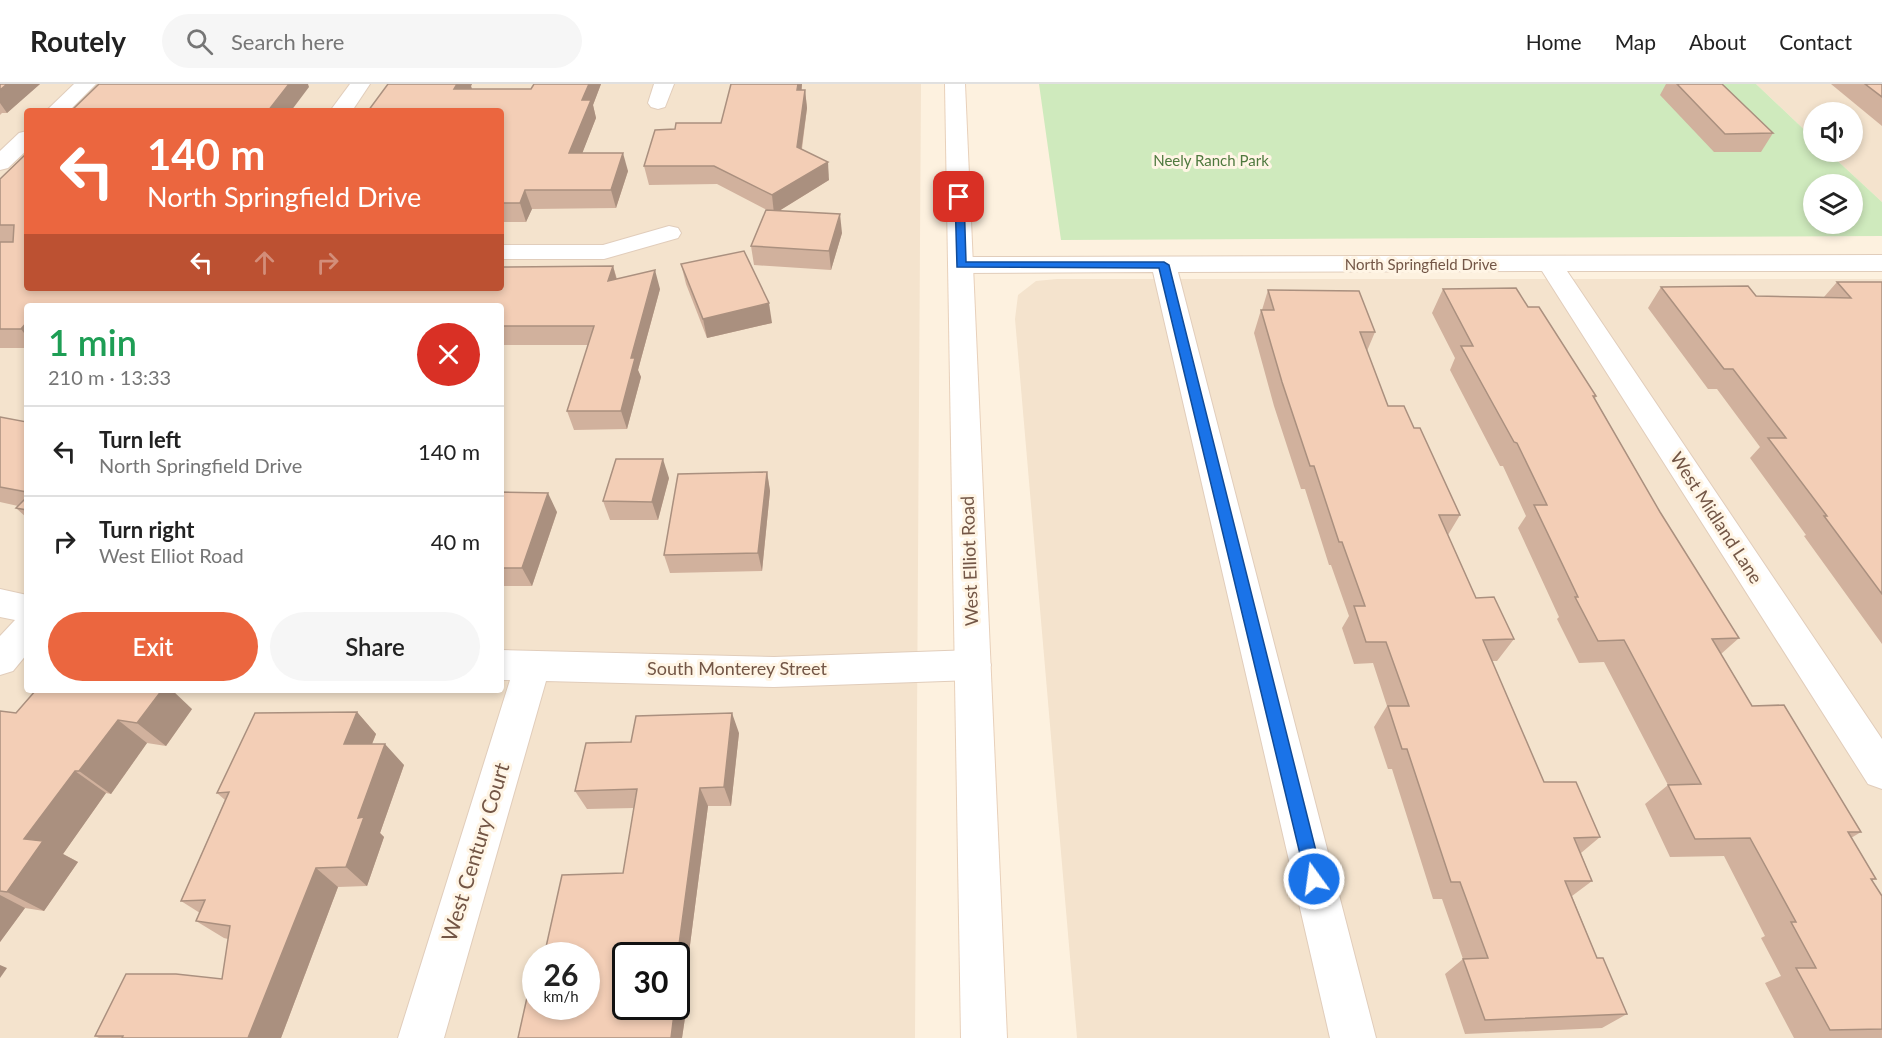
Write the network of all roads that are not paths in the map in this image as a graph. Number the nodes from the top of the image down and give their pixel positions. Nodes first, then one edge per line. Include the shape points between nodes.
1 (86, 84) edge
2 (360, 84) edge
3 (955, 84) edge
4 (60, 108) edge
5 (343, 108) edge
6 (24, 141) edge
7 (0, 163) edge
8 (669, 233) dead end
9 (504, 252) edge
10 (1882, 263) edge
11 (1550, 264) junction
12 (961, 265) junction
13 (1164, 265) junction
14 (0, 603) edge
15 (24, 608) edge
16 (24, 633) edge
17 (0, 660) edge
18 (973, 665) junction
19 (517, 666) edge
20 (1882, 772) edge
21 (421, 1038) edge
22 (984, 1038) edge
23 (1353, 1038) edge

1 - 4 street
2 - 5 street
3 - 12 street, West Elliot Road
6 - 7 street
8 - 9 street via 604,252
10 - 11 street, North Springfield Drive
11 - 13 street, North Springfield Drive
11 - 20 street, West Midland Lane
12 - 13 street, North Springfield Drive
12 - 18 street, West Elliot Road
13 - 23 street
14 - 15 street
16 - 17 street
18 - 19 street, South Monterey Street via 774,672
18 - 22 street, West Elliot Road
19 - 21 street, West Century Court

